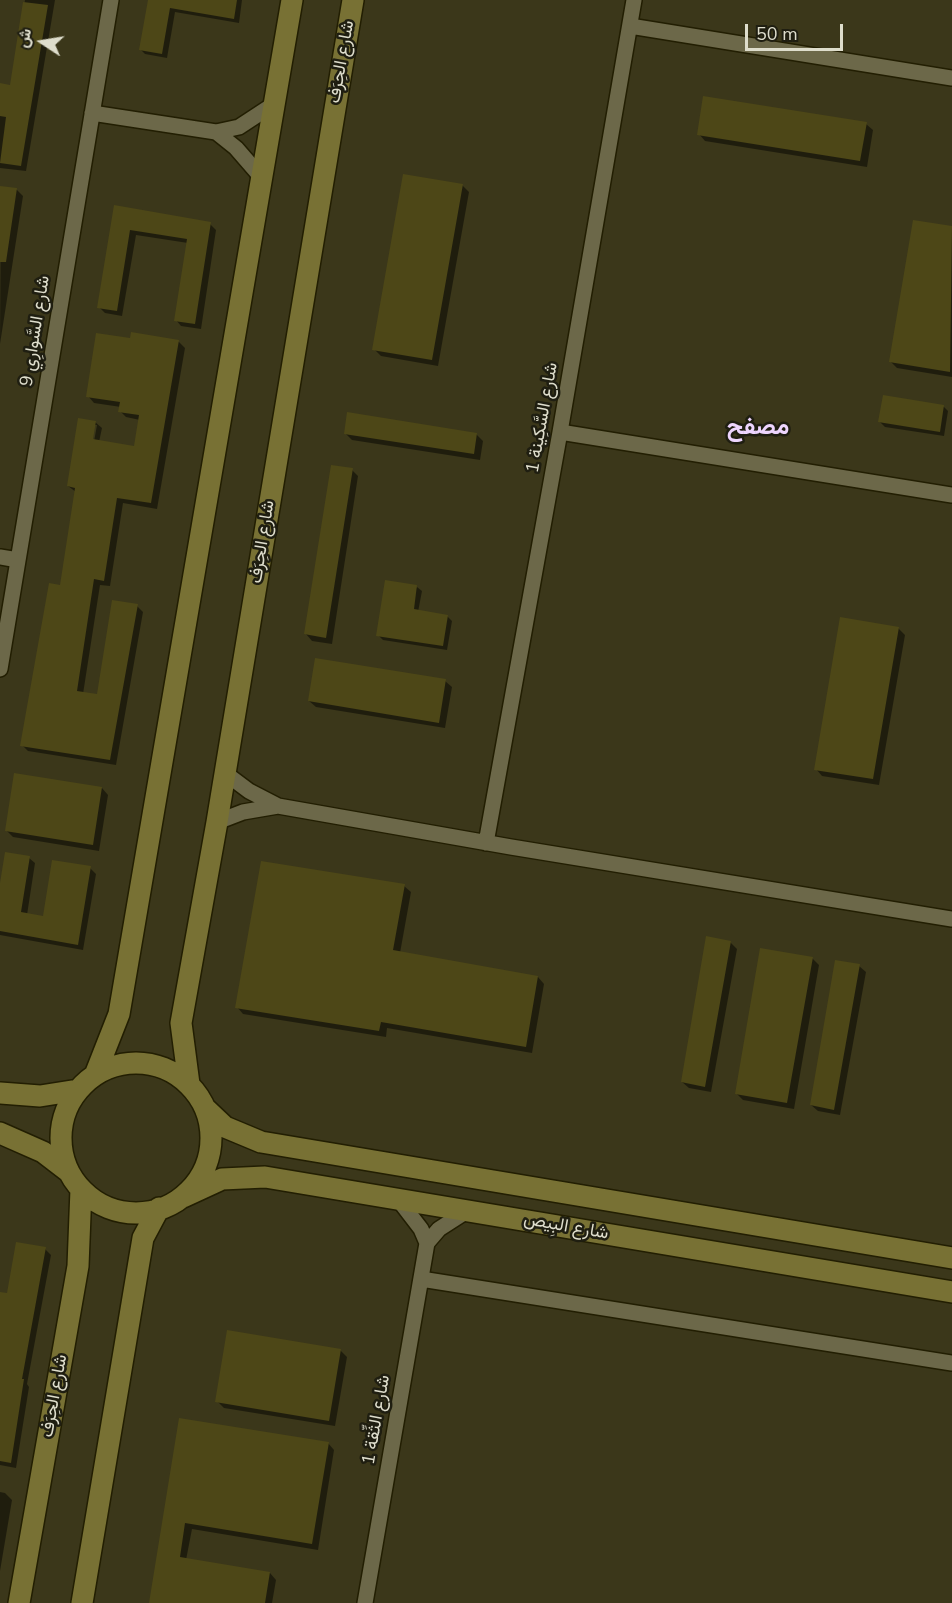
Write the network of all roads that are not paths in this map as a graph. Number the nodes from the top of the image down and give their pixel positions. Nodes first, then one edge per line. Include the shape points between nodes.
1 (111, 0) edge
2 (292, 0) edge
3 (353, 0) edge
4 (634, 0) edge
5 (630, 26) junction
6 (952, 78) edge
7 (274, 104) junction
8 (92, 113) junction
9 (216, 132) junction
10 (262, 178) junction
11 (560, 432) junction
12 (952, 495) edge
13 (0, 557) edge
14 (18, 561) junction
15 (0, 669) edge
16 (225, 772) junction
17 (278, 806) junction
18 (217, 822) junction
19 (486, 843) junction
20 (952, 919) edge
21 (95, 1075) junction
22 (189, 1084) junction
23 (78, 1090) junction
24 (0, 1093) edge
25 (206, 1110) junction
26 (0, 1133) edge
27 (75, 1180) junction
28 (183, 1197) junction
29 (398, 1199) junction
30 (159, 1208) junction
31 (467, 1211) junction
32 (427, 1243) junction
33 (952, 1258) edge
34 (421, 1279) junction
35 (952, 1292) edge
36 (952, 1363) edge
37 (19, 1603) edge
38 (82, 1603) edge
39 (365, 1603) edge

1 - 8 street, شارع السَّوارِي 9
2 - 7 street
3 - 16 street, شارع الحِرَف
4 - 5 street, شارع السَّكِينة 1
5 - 6 street
5 - 11 street, شارع السَّكِينة 1
7 - 9 street via 238,127
7 - 10 street
8 - 9 street
8 - 14 street, شارع السَّوارِي 9
9 - 10 street via 236,147
10 - 21 street via 119,1014
11 - 12 street
11 - 19 street, شارع السَّكِينة 1
13 - 14 street
14 - 15 street, شارع السَّوارِي 9
16 - 17 street via 249,791
16 - 18 street, شارع الحِرَف
17 - 18 street via 243,812
17 - 19 street
18 - 22 street, شارع الحِرَف via 181,1023
19 - 20 street
21 - 22 street via 118,1064 144,1062 168,1069
21 - 23 street
22 - 25 street
23 - 24 street via 40,1096
23 - 27 street via 67,1108 62,1130 62,1151
25 - 28 street via 211,1133 209,1157 199,1179
25 - 33 street, شارع البِيص via 225,1127 261,1142
26 - 27 street via 43,1152
27 - 30 street via 97,1202 117,1210 138,1213
27 - 37 street, شارع الحِرَف via 78,1266
28 - 29 street, شارع البِيص via 215,1181 250,1176
28 - 30 street
29 - 31 street, شارع البِيص
29 - 32 street via 422,1229
30 - 38 street via 143,1238
31 - 32 street via 439,1229
31 - 35 street, شارع البِيص
32 - 34 street, شارع الثِّقة 1
34 - 36 street
34 - 39 street, شارع الثِّقة 1

